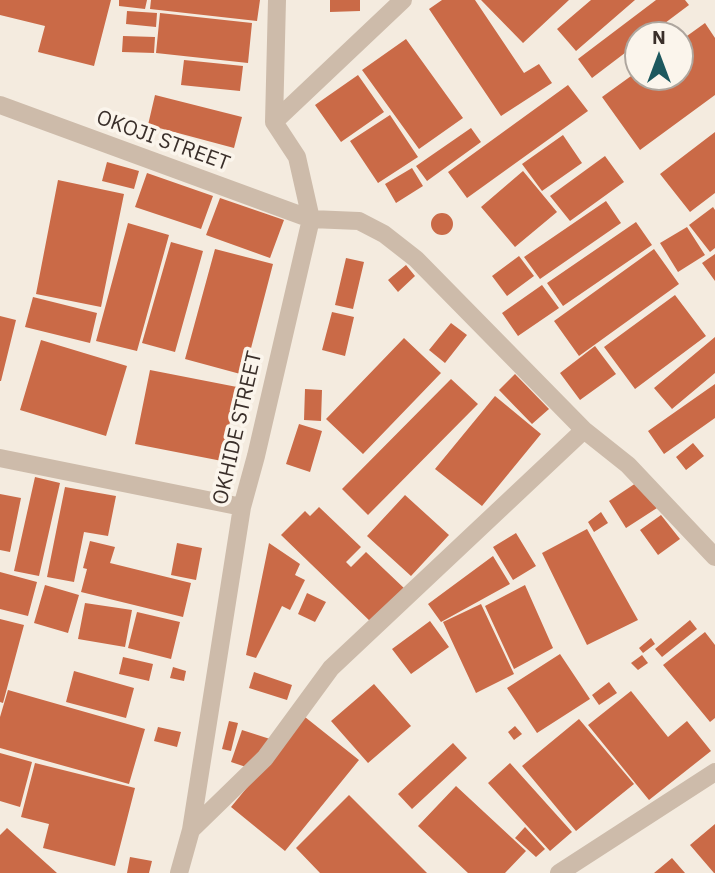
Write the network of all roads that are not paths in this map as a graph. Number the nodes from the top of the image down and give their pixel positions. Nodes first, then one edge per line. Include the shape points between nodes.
1 (277, 0) edge
2 (403, 0) edge
3 (0, 106) edge
4 (274, 122) junction
5 (311, 219) junction
6 (584, 430) junction
7 (0, 458) edge
8 (242, 507) junction
9 (715, 557) edge
10 (715, 772) edge
11 (191, 830) junction
12 (179, 873) edge
13 (559, 873) edge

1 - 4 street
2 - 4 street
3 - 5 street, OKOJI STREET
4 - 5 street, OKHIDE STREET via 297,158
5 - 6 street, OKOJI STREET via 359,221 405,250
5 - 8 street, OKHIDE STREET
6 - 9 street, OKOJI STREET via 628,465
6 - 11 street via 331,668 265,758
7 - 8 street
8 - 11 street, OKHIDE STREET
10 - 13 street
11 - 12 street, OKHIDE STREET

